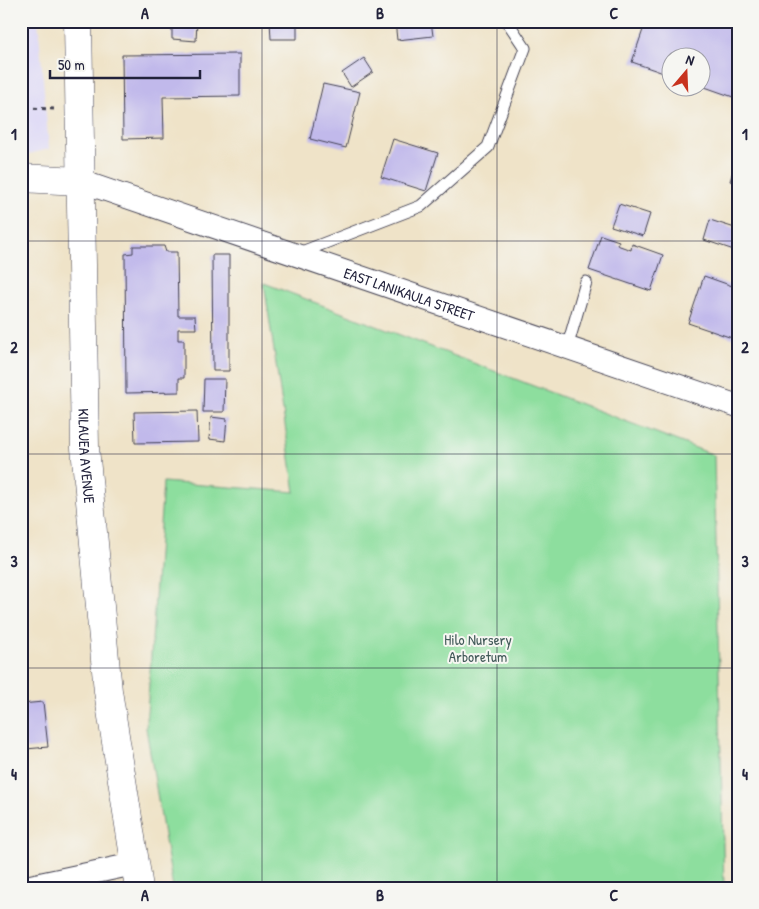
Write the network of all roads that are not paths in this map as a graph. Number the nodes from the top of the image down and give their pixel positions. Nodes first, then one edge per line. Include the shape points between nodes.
1 (78, 21) edge
2 (506, 21) edge
3 (21, 178) edge
4 (80, 181) junction
5 (295, 255) junction
6 (586, 282) dead end
7 (567, 348) junction
8 (738, 406) edge
9 (137, 876) edge
10 (21, 888) edge

1 - 4 street, KILAUEA AVENUE
2 - 5 lane via 525,48 488,147 421,206
3 - 4 street
4 - 5 street, EAST LANIKAULA STREET
4 - 9 street, KILAUEA AVENUE via 85,448 108,690
5 - 7 street, EAST LANIKAULA STREET
6 - 7 lane
7 - 8 street, EAST LANIKAULA STREET
9 - 10 street

